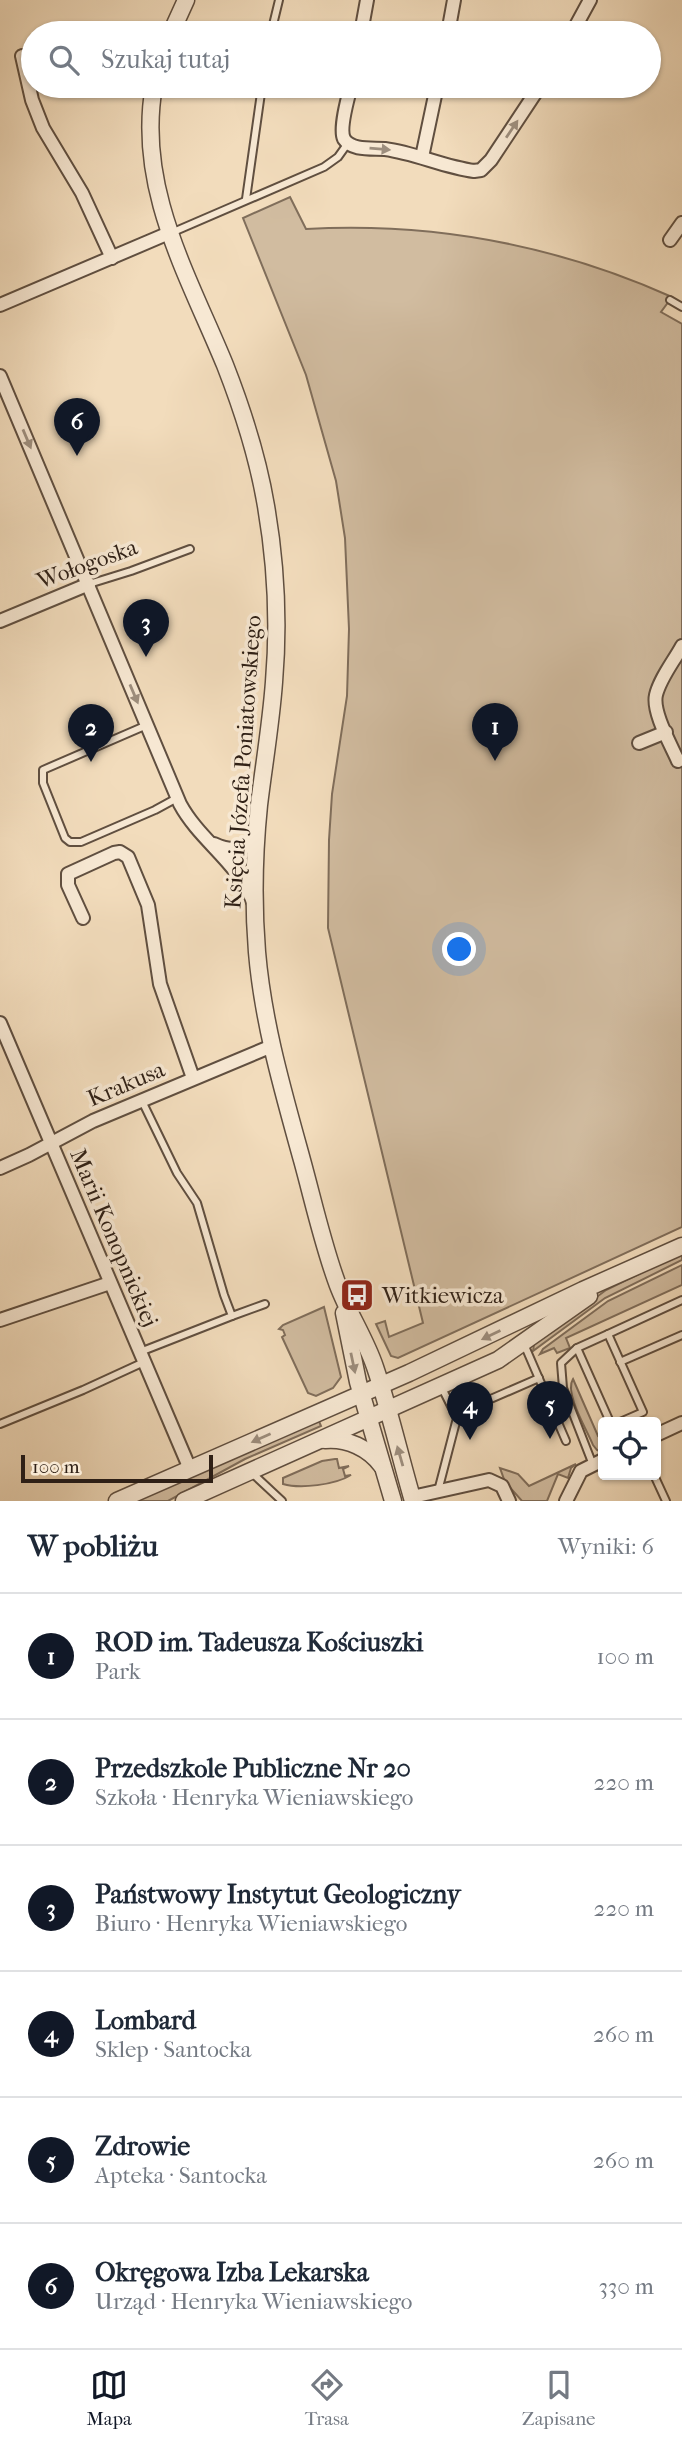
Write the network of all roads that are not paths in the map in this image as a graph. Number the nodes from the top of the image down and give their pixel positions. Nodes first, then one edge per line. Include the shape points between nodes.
1 (186, 0) edge
2 (279, 0) edge
3 (367, 0) edge
4 (454, 0) edge
5 (590, 0) edge
6 (177, 21) edge
7 (274, 21) edge
8 (363, 21) edge
9 (450, 21) edge
10 (579, 21) edge
11 (32, 98) edge
12 (152, 98) edge
13 (260, 98) edge
14 (349, 98) edge
15 (434, 98) edge
16 (532, 98) edge
17 (348, 143) junction
18 (422, 157) junction
19 (246, 199) junction
20 (682, 223) edge
21 (169, 233) junction
22 (670, 240) dead end
23 (112, 258) junction
24 (670, 300) dead end
25 (0, 305) edge
26 (682, 307) edge
27 (0, 376) edge
28 (190, 549) dead end
29 (89, 584) junction
30 (0, 621) edge
31 (682, 646) edge
32 (147, 725) junction
33 (666, 732) junction
34 (639, 743) dead end
35 (678, 761) dead end
36 (177, 798) junction
37 (205, 838) junction
38 (256, 839) junction
39 (255, 909) junction
40 (83, 918) dead end
41 (0, 1023) edge
42 (272, 1046) junction
43 (193, 1078) junction
44 (141, 1100) junction
45 (51, 1142) junction
46 (0, 1168) edge
47 (682, 1246) edge
48 (619, 1275) junction
49 (110, 1283) junction
50 (337, 1283) junction
51 (682, 1300) edge
52 (265, 1304) dead end
53 (232, 1316) junction
54 (0, 1320) edge
55 (608, 1334) junction
56 (682, 1335) edge
57 (524, 1344) junction
58 (577, 1348) junction
59 (142, 1357) junction
60 (620, 1362) junction
61 (539, 1378) junction
62 (380, 1386) junction
63 (441, 1387) junction
64 (361, 1394) junction
65 (388, 1411) junction
66 (608, 1417) edge
67 (632, 1417) edge
68 (457, 1418) junction
69 (369, 1419) junction
70 (682, 1423) edge
71 (0, 1424) edge
72 (661, 1433) edge
73 (322, 1440) junction
74 (566, 1441) dead end
75 (598, 1462) edge
76 (383, 1468) junction
77 (190, 1469) junction
78 (250, 1472) junction
79 (656, 1480) edge
80 (438, 1490) junction
81 (412, 1499) edge
82 (117, 1501) edge
83 (184, 1501) edge
84 (282, 1501) edge
85 (393, 1501) edge
86 (509, 1501) edge
87 (566, 1501) edge
88 (666, 1501) edge

1 - 6 street
2 - 7 lane
3 - 8 street
4 - 9 street
5 - 10 street
11 - 23 street
12 - 21 street, Księcia Józefa Poniatowskiego via 150,152
13 - 19 lane
14 - 17 street via 342,132
15 - 18 street
18 -> 16 street via 481,170
17 -> 18 street
17 - 19 lane via 338,158 324,167
19 - 21 lane
20 - 22 street
21 - 23 street
21 - 38 street, Księcia Józefa Poniatowskiego via 241,408 268,513 275,655
23 - 25 street
24 - 26 lane
27 -> 29 street
28 - 29 lane, Wołogoska
29 - 30 street, Wołogoska
29 -> 32 street
31 - 33 street via 656,696
32 - 36 street
32 - 36 lane via 43,770 43,783 65,838 81,842
33 - 34 street
33 - 35 street
36 - 37 street
37 - 38 street via 233,850
37 - 39 street via 238,873
38 - 39 street, Księcia Józefa Poniatowskiego
39 - 42 street, Księcia Józefa Poniatowskiego via 259,974
40 - 43 street via 68,885 68,874 114,853 125,854 148,905 160,984
41 - 45 street, Marii Konopnickiej
42 - 43 street, Krakusa
42 - 50 street, Księcia Józefa Poniatowskiego
43 - 44 street, Krakusa
44 - 45 street, Krakusa
44 - 53 lane via 197,1203
45 - 46 street, Krakusa
45 - 49 street, Marii Konopnickiej
47 - 48 street
48 - 57 street
48 -> 62 street
49 - 54 street
49 - 59 street, Marii Konopnickiej
50 - 62 street, Księcia Józefa Poniatowskiego
50 -> 64 street, Księcia Józefa Poniatowskiego
51 - 55 lane
52 - 53 lane
53 - 59 lane
55 - 58 lane
55 - 60 lane
56 - 60 lane
57 - 61 lane
57 - 63 street
58 - 66 lane
58 - 75 lane via 561,1363 562,1377
59 - 71 lane via 83,1390
59 - 77 street, Marii Konopnickiej
60 - 67 lane via 643,1412
61 - 68 lane via 463,1411
61 - 74 lane
62 - 64 street
62 - 65 street, Księcia Józefa Poniatowskiego
63 - 65 street
63 - 68 lane
64 - 69 street, Księcia Józefa Poniatowskiego
64 -> 77 street
65 - 69 street
81 -> 65 street, Księcia Józefa Poniatowskiego
68 - 80 lane
69 - 73 street
69 - 76 street, Księcia Józefa Poniatowskiego
70 - 72 street
73 - 76 street via 357,1446
73 - 78 street
75 - 87 street via 581,1471
76 - 85 street, Księcia Józefa Poniatowskiego
77 - 82 street
78 - 83 street
78 - 84 lane
79 - 88 lane
80 - 81 street
80 - 86 street via 489,1480 502,1486

